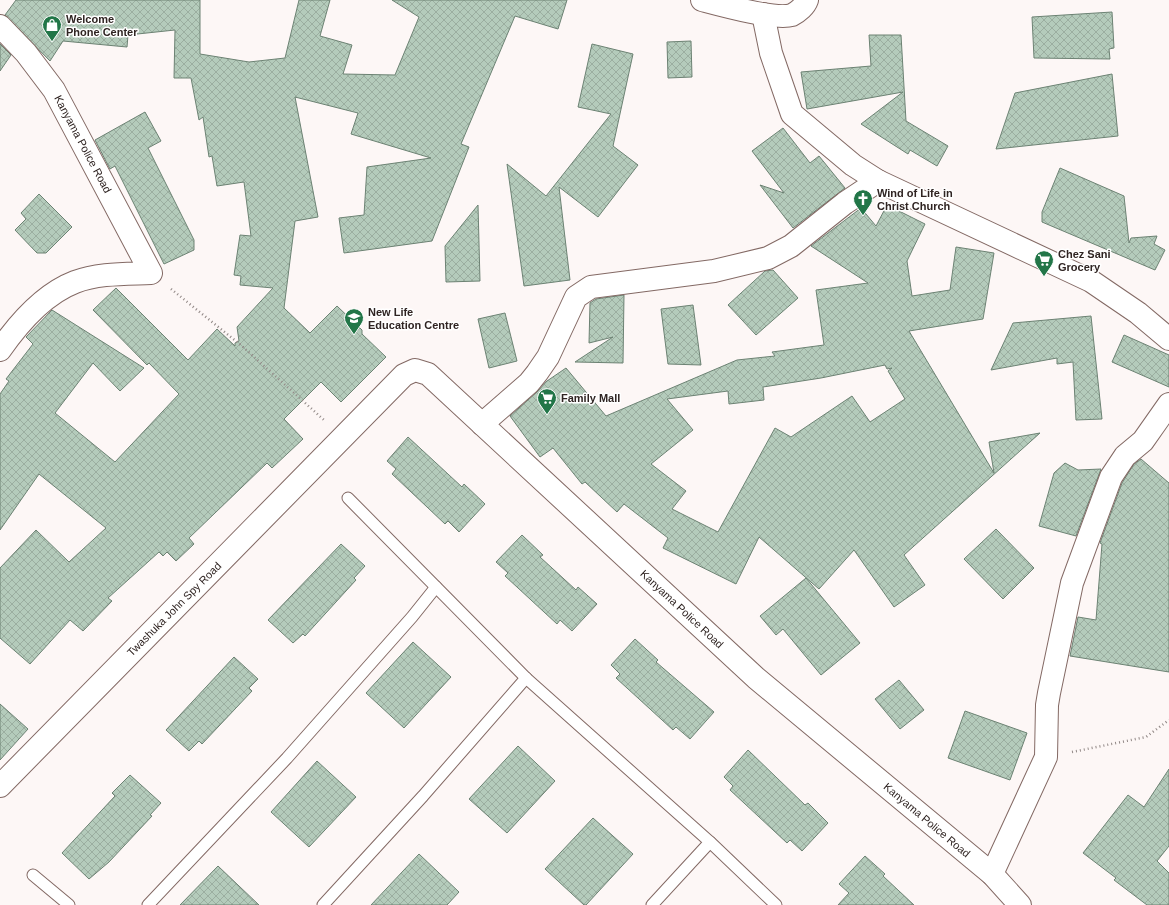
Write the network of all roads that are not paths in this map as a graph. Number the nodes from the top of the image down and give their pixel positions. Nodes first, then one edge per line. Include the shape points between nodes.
1 (702, 0) edge
2 (806, 3) edge
3 (763, 14) junction
4 (0, 26) edge
5 (878, 181) junction
6 (1169, 339) edge
7 (0, 350) edge
8 (1169, 404) edge
9 (482, 424) junction
10 (349, 433) joint
11 (348, 498) dead end
12 (436, 587) junction
13 (526, 678) junction
14 (0, 786) edge
15 (710, 842) junction
16 (992, 874) junction
17 (33, 875) dead end
18 (69, 905) edge
19 (148, 905) edge
20 (323, 905) edge
21 (652, 905) edge
22 (776, 905) edge
23 (1020, 905) edge

1 - 3 street
2 - 3 street via 791,15
3 - 5 street via 771,53 792,114 853,165
4 - 7 street, Kanyama Police Road via 26,53 54,90 151,273 106,274 74,282 48,299 14,330
5 - 6 street via 1091,281 1138,313
5 - 9 street via 845,203 791,246 768,258 714,272 591,287 576,297 548,357 533,378
8 - 16 street via 1143,441 1125,456 1111,477 1072,583 1047,705 1046,758
9 - 10 street, Kanyama Police Road via 428,374 416,370 404,375
9 - 16 street, Kanyama Police Road via 756,678
10 - 14 street, Twashuka John Spy Road
11 - 12 lane
12 - 13 lane
12 - 19 lane via 287,758
13 - 15 lane
13 - 20 lane via 418,802
15 - 21 lane
15 - 22 lane
16 - 23 street, Kanyama Police Road
17 - 18 lane

